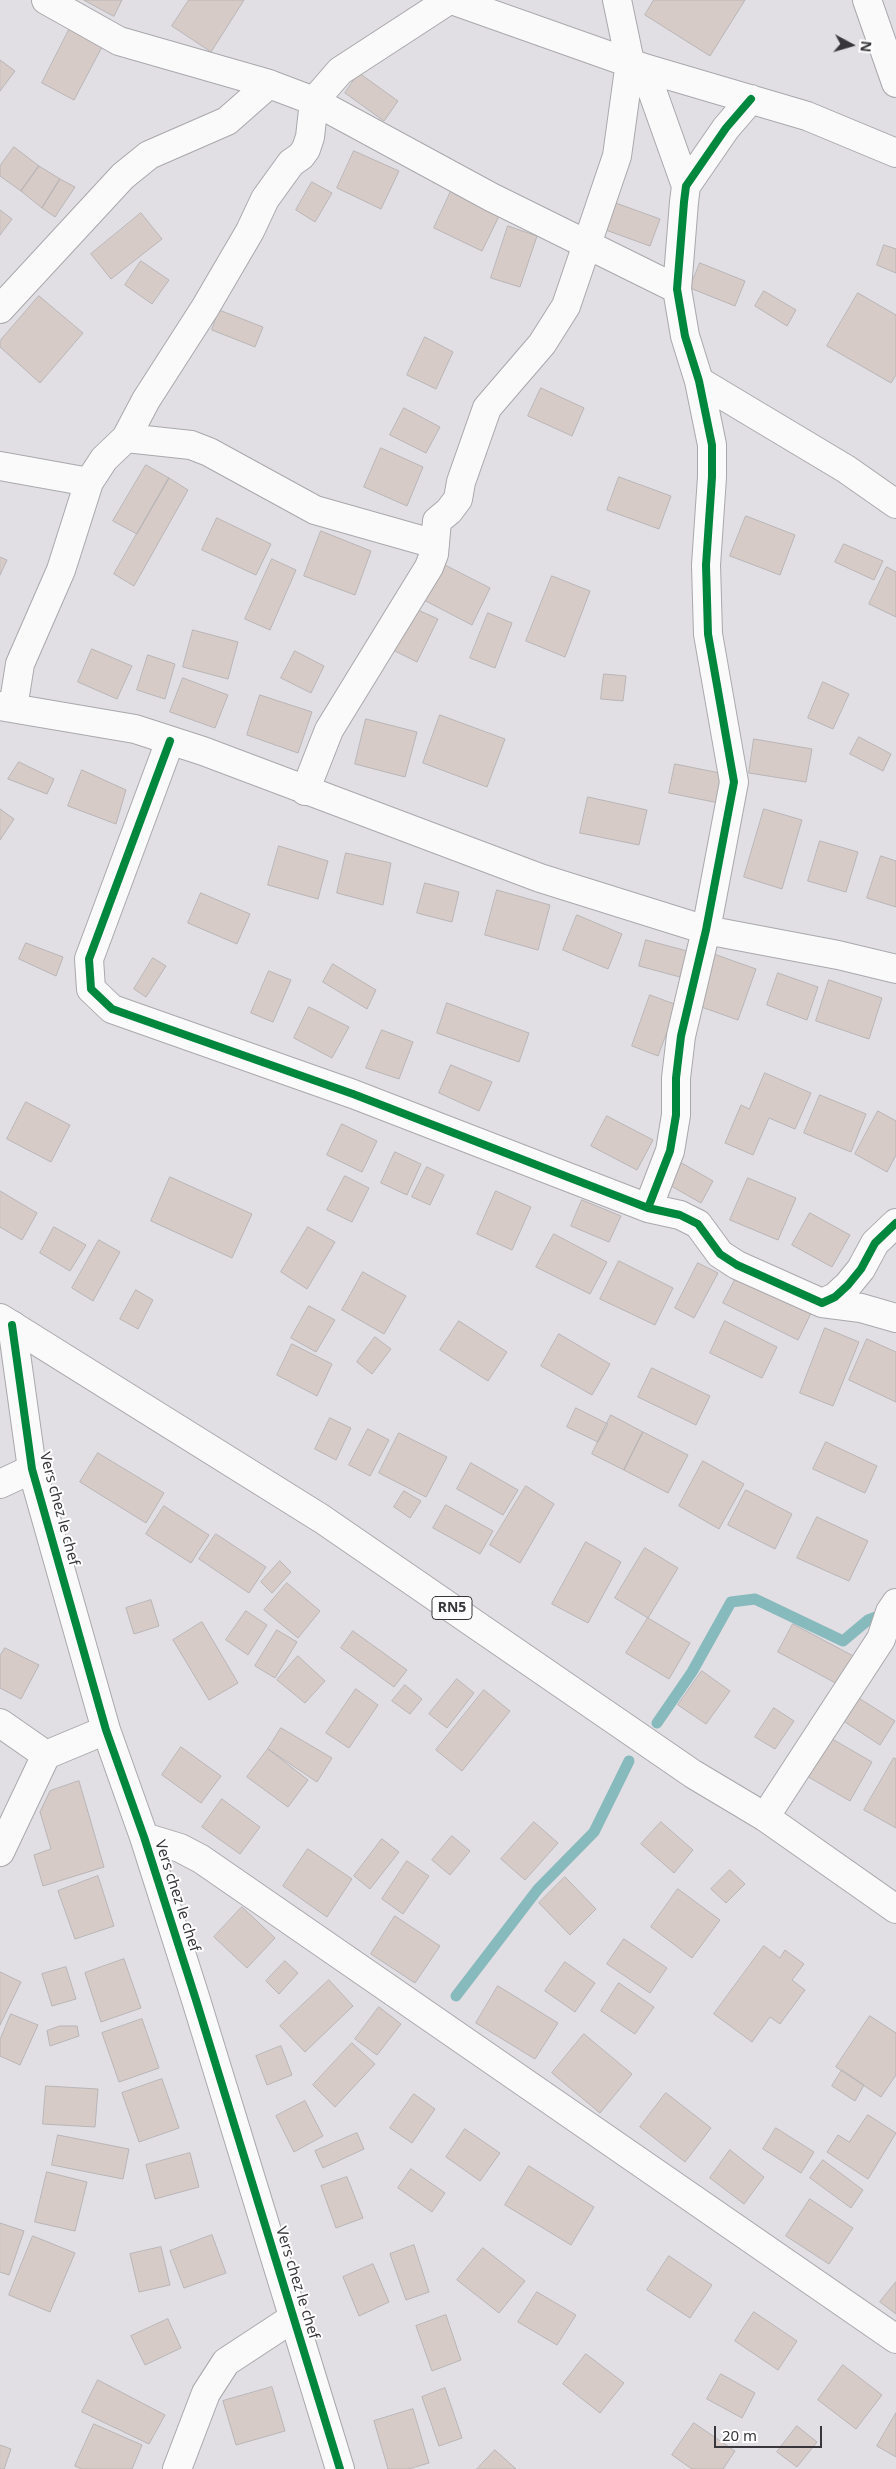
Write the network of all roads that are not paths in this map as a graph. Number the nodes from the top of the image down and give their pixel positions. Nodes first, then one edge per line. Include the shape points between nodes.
1 (46, 0) edge
2 (451, 0) edge
3 (617, 0) edge
4 (867, 0) edge
5 (637, 65) junction
6 (269, 84) junction
7 (896, 84) edge
8 (751, 99) junction
9 (314, 101) junction
10 (896, 153) edge
11 (686, 186) junction
12 (586, 246) junction
13 (677, 289) junction
14 (0, 309) edge
15 (699, 381) junction
16 (126, 438) junction
17 (0, 466) edge
18 (89, 482) junction
19 (896, 504) edge
20 (435, 544) junction
21 (6, 707) edge
22 (170, 741) junction
23 (304, 791) junction
24 (706, 930) junction
25 (896, 969) edge
26 (648, 1208) junction
27 (896, 1223) edge
28 (822, 1303) junction
29 (896, 1318) edge
30 (6, 1322) edge
31 (32, 1469) junction
32 (0, 1484) edge
33 (896, 1603) edge
34 (888, 1645) edge
35 (0, 1723) edge
36 (106, 1730) junction
37 (46, 1755) junction
38 (765, 1817) junction
39 (144, 1837) junction
40 (0, 1852) edge
41 (896, 1910) edge
42 (293, 2318) junction
43 (896, 2339) edge
44 (178, 2469) edge
45 (340, 2469) edge

1 - 6 main road via 119,40
2 - 5 main road
2 - 9 main road via 340,71
3 - 5 main road
4 - 7 main road
5 - 8 main road
5 - 11 main road
5 - 12 main road via 617,156
6 - 9 main road
6 - 14 main road via 227,121 149,155 123,176
8 - 10 main road via 807,116
8 - 11 main road via 726,128
9 - 12 main road
9 - 16 main road via 306,149 291,163 265,200 250,231
11 - 13 main road
12 - 13 main road
12 - 20 main road via 566,306 555,327 487,408 458,499 437,521
13 - 15 main road via 685,336
15 - 19 main road via 846,469
15 - 24 main road via 712,445 706,565 708,634 734,782
16 - 18 main road via 104,459
16 - 20 main road via 191,445 315,510
17 - 18 main road
18 - 21 main road via 61,570 20,664
20 - 23 main road via 429,568 329,730
21 - 22 main road via 135,729
22 - 23 main road
22 - 26 main road via 89,959 90,989 112,1009 353,1094
23 - 24 main road via 540,878
24 - 25 main road
24 - 26 main road via 681,1036 670,1151
26 - 28 main road via 680,1215 698,1224 720,1254
27 - 28 main road via 875,1244 848,1284 835,1297
28 - 29 main road via 861,1308
30 - 31 main road, Vers chez le chef
30 - 38 main road, RN5 via 322,1519 693,1774
31 - 32 main road
31 - 36 main road, Vers chez le chef
33 - 34 main road via 890,1612
34 - 38 main road
35 - 37 main road
36 - 37 main road
36 - 39 main road, Vers chez le chef
37 - 40 main road
38 - 41 main road, RN5
39 - 42 main road, Vers chez le chef
39 - 43 main road via 180,1848 200,1859
42 - 44 main road via 226,2362 206,2393
42 - 45 main road, Vers chez le chef

